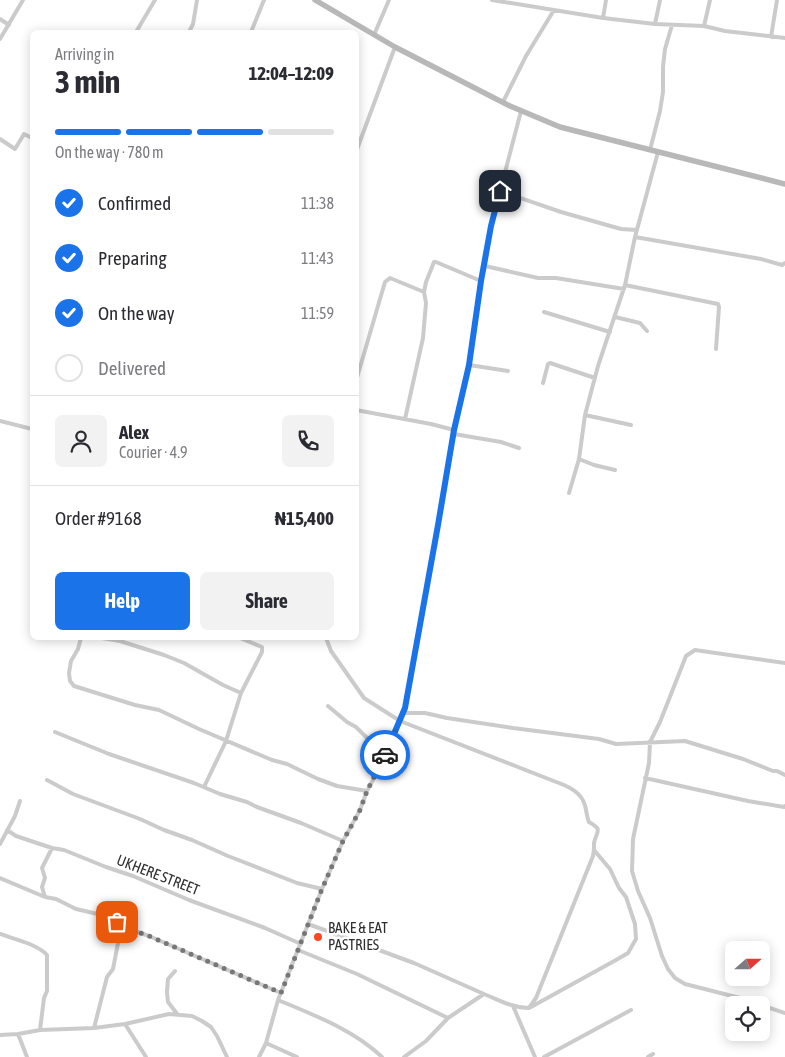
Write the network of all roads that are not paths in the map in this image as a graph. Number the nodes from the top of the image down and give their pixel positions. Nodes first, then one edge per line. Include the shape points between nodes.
1 (23, 0) edge
2 (154, 0) edge
3 (197, 0) edge
4 (264, 0) edge
5 (315, 0) edge
6 (390, 0) edge
7 (492, 0) edge
8 (606, 0) edge
9 (660, 0) edge
10 (710, 0) edge
11 (777, 0) edge
12 (554, 10) junction
13 (603, 18) junction
14 (0, 19) edge
15 (655, 24) junction
16 (9, 25) junction
17 (672, 25) junction
18 (704, 26) junction
19 (137, 30) edge
20 (190, 30) edge
21 (252, 30) edge
22 (374, 35) junction
23 (771, 37) junction
24 (785, 38) edge
25 (0, 39) edge
26 (395, 47) junction
27 (503, 102) junction
28 (521, 111) junction
29 (30, 137) edge
30 (0, 139) edge
31 (359, 144) edge
32 (650, 150) junction
33 (658, 152) junction
34 (785, 184) edge
35 (500, 191) junction
36 (637, 230) junction
37 (635, 237) junction
38 (785, 263) edge
39 (484, 266) junction
40 (481, 281) junction
41 (624, 287) junction
42 (424, 292) junction
43 (544, 312) dead end
44 (615, 317) junction
45 (647, 331) dead end
46 (610, 332) junction
47 (716, 349) dead end
48 (359, 358) edge
49 (363, 359) junction
50 (469, 365) junction
51 (508, 371) dead end
52 (359, 372) edge
53 (595, 378) junction
54 (543, 382) dead end
55 (359, 411) edge
56 (585, 415) junction
57 (405, 419) junction
58 (0, 420) edge
59 (631, 424) dead end
60 (30, 428) edge
61 (454, 432) junction
62 (519, 448) dead end
63 (579, 460) junction
64 (615, 470) dead end
65 (569, 493) dead end
66 (80, 640) edge
67 (114, 640) edge
68 (244, 640) edge
69 (327, 640) edge
70 (785, 663) edge
71 (241, 693) junction
72 (328, 706) dead end
73 (402, 713) junction
74 (400, 721) junction
75 (55, 732) dead end
76 (226, 741) junction
77 (650, 742) junction
78 (387, 751) junction
79 (785, 775) edge
80 (645, 778) junction
81 (47, 780) dead end
82 (204, 787) junction
83 (367, 791) junction
84 (20, 801) dead end
85 (785, 806) edge
86 (7, 830) junction
87 (343, 841) junction
88 (0, 844) edge
89 (52, 848) junction
90 (594, 850) junction
91 (0, 878) edge
92 (322, 889) junction
93 (45, 897) junction
94 (308, 924) junction
95 (126, 928) junction
96 (0, 934) edge
97 (301, 944) junction
98 (298, 950) junction
99 (175, 971) dead end
100 (281, 993) junction
101 (484, 994) junction
102 (278, 1000) junction
103 (513, 1006) junction
104 (529, 1008) junction
105 (631, 1010) dead end
106 (785, 1013) edge
107 (178, 1015) junction
108 (448, 1018) junction
109 (125, 1024) junction
110 (94, 1028) junction
111 (40, 1030) junction
112 (18, 1034) junction
113 (0, 1035) edge
114 (266, 1042) junction
115 (653, 1054) dead end
116 (27, 1057) edge
117 (146, 1057) edge
118 (226, 1057) edge
119 (259, 1057) edge
120 (296, 1057) edge
121 (382, 1057) edge
122 (404, 1057) edge
123 (535, 1057) edge
124 (544, 1057) edge
125 (648, 1057) edge

1 - 16 street
2 - 19 street
3 - 20 street
4 - 21 street
5 - 22 main road
6 - 22 street
7 - 12 street
8 - 13 street
9 - 15 street
10 - 18 street
11 - 23 street
12 - 13 street
12 - 27 street
13 - 15 street
14 - 16 street
15 - 17 street
16 - 25 street
17 - 18 street
17 - 32 street via 665,49 660,111
18 - 23 street
22 - 26 main road
23 - 24 street
26 - 27 main road
26 - 31 street
27 - 28 main road
28 - 32 main road via 560,128
28 - 35 street
29 - 30 street via 24,134 15,149
32 - 33 main road
33 - 34 main road
33 - 36 street
35 - 36 street via 621,229
35 - 39 street
36 - 37 street
37 - 38 street
37 - 41 street
39 - 40 street
39 - 41 street via 538,278
40 - 42 street via 434,262
40 - 50 street
41 - 44 street
41 - 47 street via 718,304
42 - 49 street via 390,278 385,282
42 - 57 street via 423,338
43 - 46 street
44 - 45 street via 640,323
44 - 46 street
46 - 53 street
48 - 49 street
49 - 52 street
50 - 51 street
50 - 61 street
53 - 54 street via 550,363
53 - 56 street
55 - 57 street
56 - 59 street
56 - 63 street
57 - 61 street
58 - 60 street
61 - 62 street
61 - 73 street
63 - 64 street
63 - 65 street
66 - 76 street via 69,673 74,686 159,710
67 - 71 street via 171,658
68 - 71 street via 262,648 262,652
69 - 74 street via 364,698
70 - 77 street via 695,650 686,656
71 - 76 street
72 - 78 street via 375,746
73 - 74 street
73 - 77 street via 425,713 616,744
74 - 78 street
74 - 90 street via 575,791 582,798 589,822 598,828
75 - 82 street
76 - 82 street
76 - 83 street via 337,786
77 - 79 street via 685,740
77 - 80 street
78 - 83 street
80 - 85 street
80 - 106 street via 633,840 632,871 668,969 685,984
81 - 92 street via 73,794 228,856 297,883
82 - 87 street
83 - 87 street
84 - 86 street
86 - 88 street
86 - 89 street, UKHERE STREET
87 - 92 street
89 - 93 street via 42,868
89 - 97 street, UKHERE STREET via 133,876
90 - 104 street via 536,998
90 - 104 street via 610,868 626,897 635,924 636,939 628,953
91 - 93 street
92 - 94 street
93 - 95 street via 102,915
94 - 97 street
94 - 101 street
95 - 100 street
95 - 110 street via 118,943
96 - 111 street via 25,942 47,955 47,991
97 - 98 street
98 - 100 street
98 - 108 street via 357,974
99 - 107 street via 168,979 167,992 168,1002
100 - 102 street
101 - 103 street
101 - 108 street
102 - 114 street
102 - 121 street via 346,1031
103 - 104 street
103 - 123 street
105 - 124 street
107 - 109 street
107 - 118 street via 192,1016 211,1027
108 - 122 street via 426,1041
109 - 110 street
109 - 117 street
110 - 111 street
111 - 112 street
112 - 113 street
112 - 116 street
114 - 119 street
114 - 120 street
115 - 125 street

